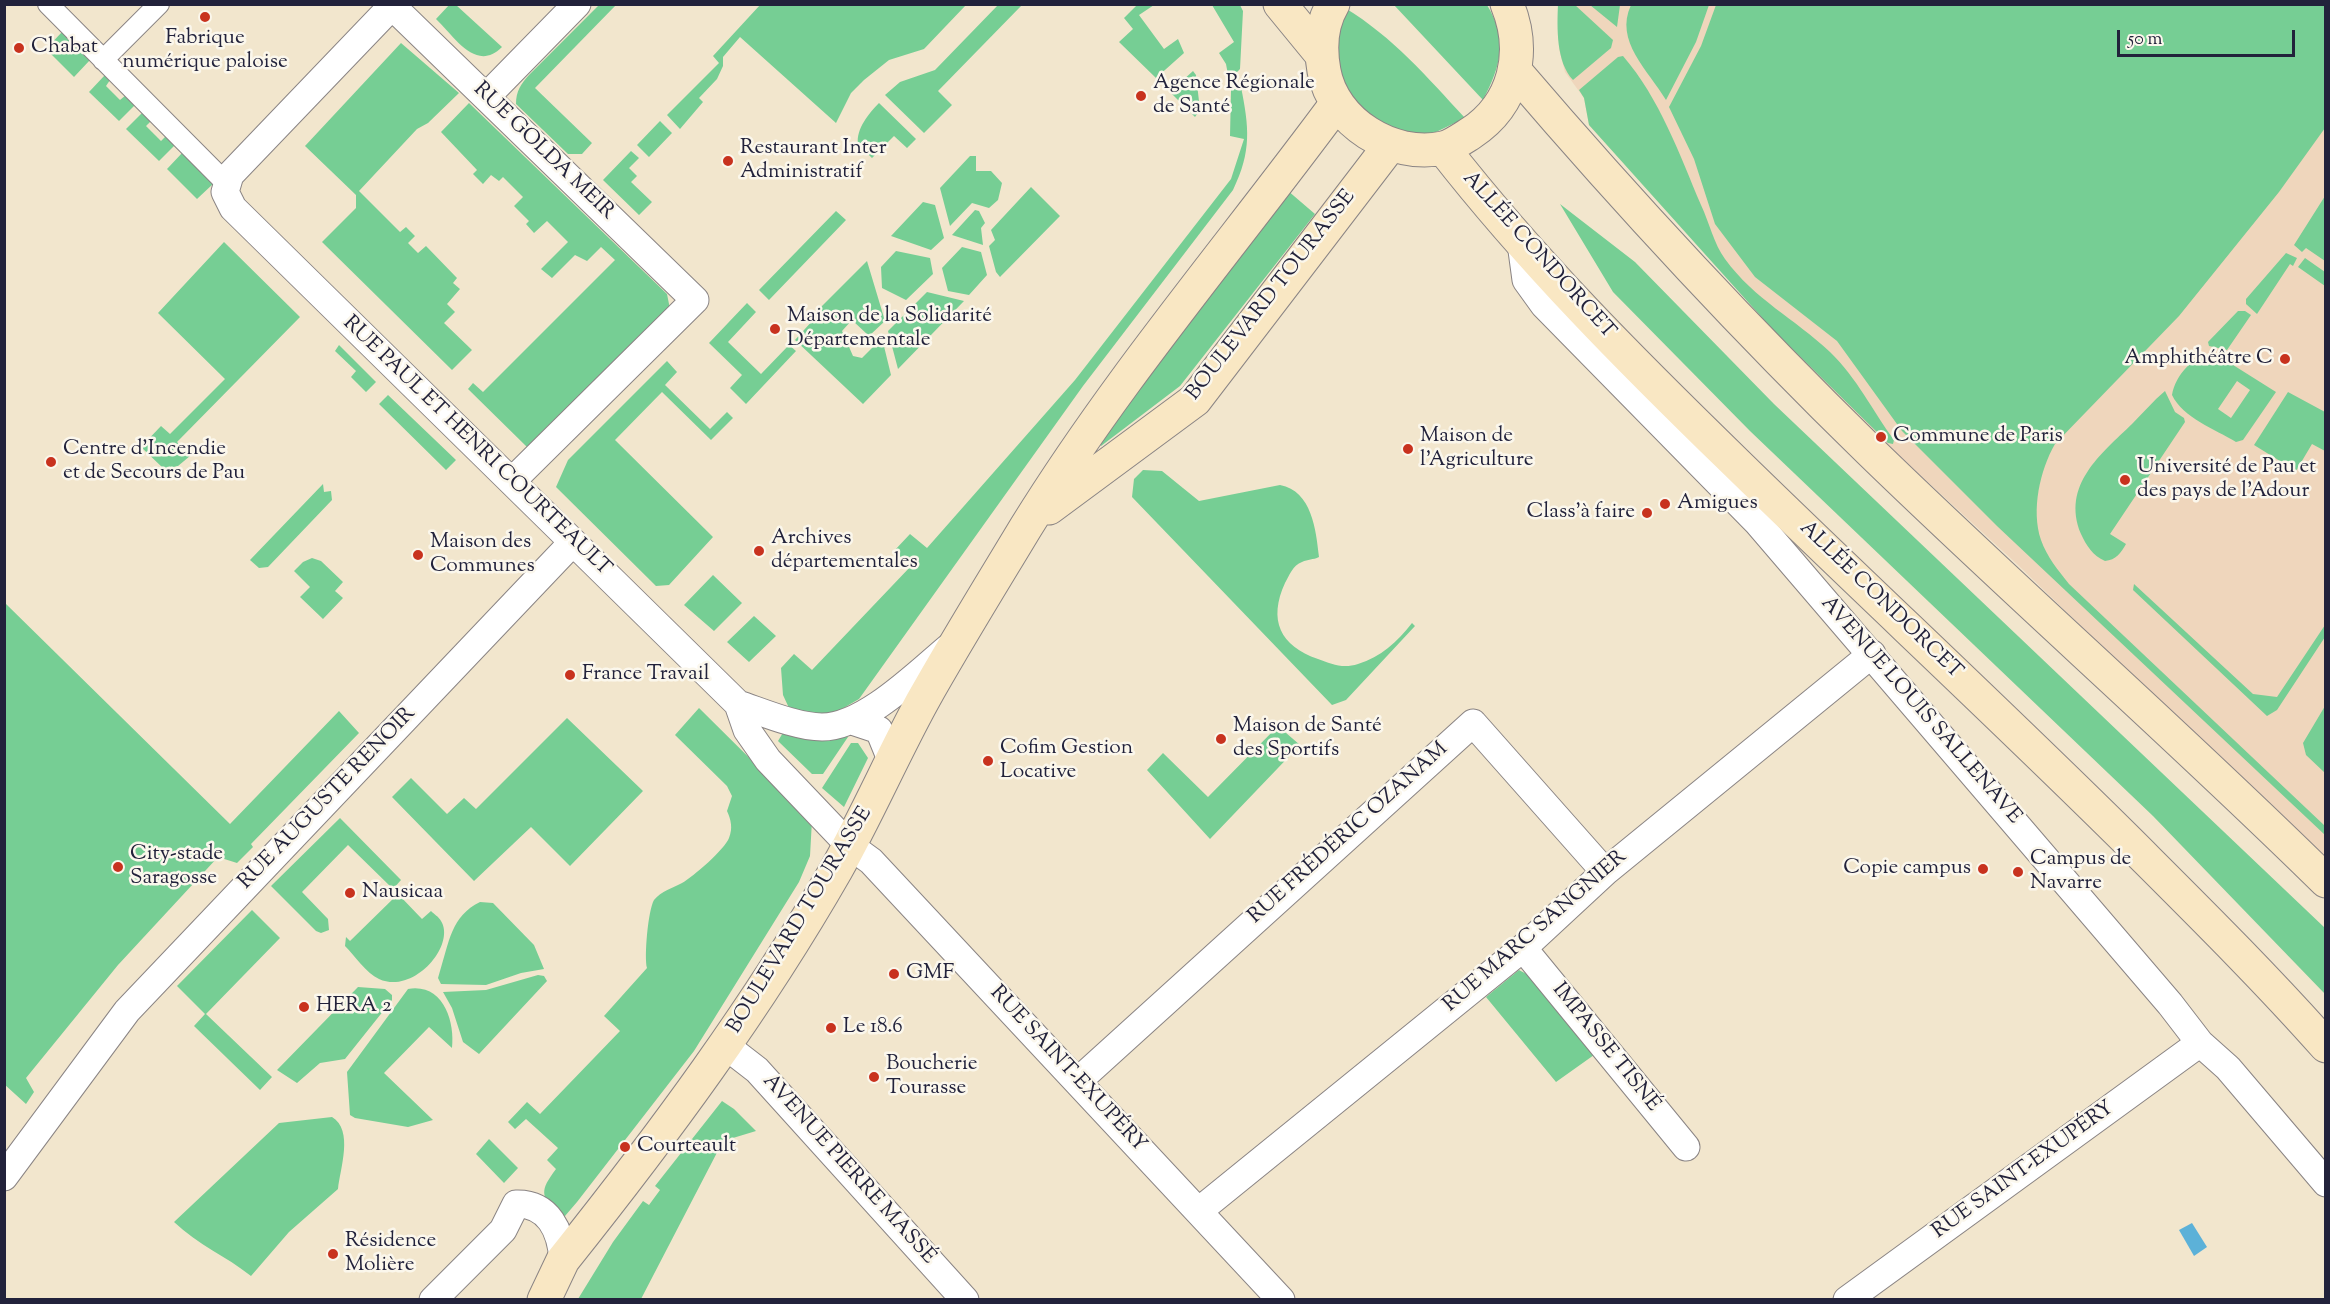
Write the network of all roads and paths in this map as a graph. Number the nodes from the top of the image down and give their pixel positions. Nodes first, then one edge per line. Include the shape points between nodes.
1 (48, 4) edge
2 (159, 4) edge
3 (577, 4) edge
4 (1280, 4) edge
5 (1333, 4) edge
6 (1507, 4) edge
7 (391, 5) edge
8 (1321, 54) junction
9 (103, 60) junction
10 (1515, 71) junction
11 (486, 97) junction
12 (1336, 103) junction
13 (1391, 144) junction
14 (1443, 148) junction
15 (226, 183) junction
16 (1521, 243) junction
17 (512, 481) junction
18 (1029, 524) junction
19 (573, 542) junction
20 (960, 638) junction
21 (1872, 654) junction
22 (738, 704) junction
23 (852, 721) junction
24 (892, 762) junction
25 (849, 845) junction
26 (1605, 872) junction
27 (2325, 881) edge
28 (1523, 948) junction
29 (2200, 1043) junction
30 (726, 1046) junction
31 (2325, 1046) edge
32 (1078, 1081) junction
33 (1686, 1147) dead end
34 (4, 1177) edge
35 (2325, 1183) edge
36 (1200, 1210) junction
37 (562, 1260) junction
38 (433, 1299) edge
39 (544, 1299) edge
40 (965, 1299) edge
41 (1281, 1299) edge
42 (1847, 1299) edge

1 - 9 street
2 - 9 street
3 - 11 street
4 - 8 main road
5 - 8 main road via 1323,31
6 - 10 main road via 1517,35
7 - 11 street, RUE GOLDA MEIR
7 - 15 street
8 - 12 main road
9 - 15 street
10 - 14 main road via 1504,99 1485,123
10 - 27 main road via 1755,338
11 - 17 street, RUE GOLDA MEIR via 695,300
12 - 13 main road via 1360,128
12 - 18 main road, BOULEVARD TOURASSE via 1208,269
13 - 14 main road
13 - 18 main road, BOULEVARD TOURASSE via 1195,400
14 - 16 main road, ALLÉE CONDORCET
15 - 17 street, RUE PAUL ET HENRI COURTEAULT via 228,201
16 - 21 street, AVENUE LOUIS SALLENAVE via 1526,280 1544,305 1757,522
16 - 31 main road, ALLÉE CONDORCET via 1661,390 2228,940
17 - 19 street, RUE PAUL ET HENRI COURTEAULT
18 - 20 main road, BOULEVARD TOURASSE
19 - 22 street, RUE PAUL ET HENRI COURTEAULT
19 - 34 street, RUE AUGUSTE RENOIR via 127,1011
20 - 23 street, RUE PAUL ET HENRI COURTEAULT
20 - 24 main road, BOULEVARD TOURASSE
21 - 26 street, RUE MARC SANGNIER
21 - 29 street, AVENUE LOUIS SALLENAVE
22 - 23 street, RUE PAUL ET HENRI COURTEAULT via 822,727
22 - 25 street, RUE PAUL ET HENRI COURTEAULT via 747,730 768,760
23 - 24 street via 879,730
24 - 25 main road, BOULEVARD TOURASSE
25 - 30 main road, BOULEVARD TOURASSE
25 - 32 street, RUE SAINT-EXUPÉRY via 872,861
26 - 28 street, RUE MARC SANGNIER
26 - 32 street, RUE FRÉDÉRIC OZANAM via 1473,723
28 - 33 street, IMPASSE TISNÉ
28 - 36 street, RUE MARC SANGNIER
29 - 35 street, AVENUE LOUIS SALLENAVE via 2228,1068
29 - 42 street, RUE SAINT-EXUPÉRY
30 - 37 main road, BOULEVARD TOURASSE
30 - 40 street, AVENUE PIERRE MASSÉ via 757,1070
32 - 36 street, RUE SAINT-EXUPÉRY
36 - 41 street, RUE SAINT-EXUPÉRY
37 - 38 street via 561,1242 551,1219 542,1210 516,1204 503,1230
37 - 39 main road, BOULEVARD TOURASSE

